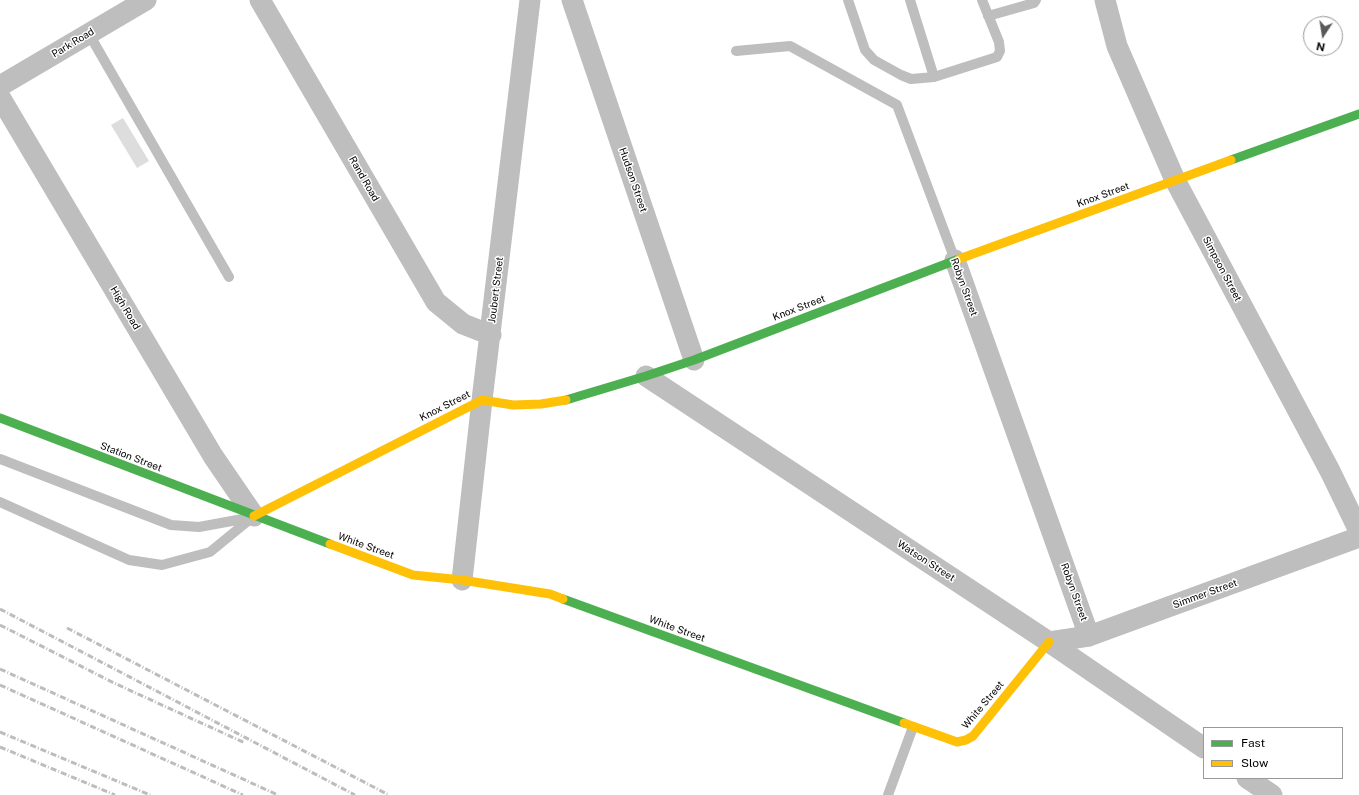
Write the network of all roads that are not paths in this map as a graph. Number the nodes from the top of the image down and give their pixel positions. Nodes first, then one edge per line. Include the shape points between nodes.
1 (146, 0) edge
2 (260, 0) edge
3 (530, 0) edge
4 (572, 0) edge
5 (848, 0) edge
6 (910, 0) edge
7 (982, 0) edge
8 (1036, 0) edge
9 (1105, 0) edge
10 (988, 16) junction
11 (89, 34) junction
12 (736, 51) dead end
13 (934, 77) junction
14 (0, 86) edge
15 (0, 97) edge
16 (1359, 114) edge
17 (1175, 180) junction
18 (955, 260) junction
19 (229, 277) dead end
20 (490, 335) junction
21 (694, 360) junction
22 (646, 376) junction
23 (482, 400) junction
24 (0, 418) edge
25 (0, 459) edge
26 (0, 502) edge
27 (254, 516) junction
28 (1359, 531) edge
29 (1359, 537) edge
30 (462, 580) junction
31 (1089, 636) junction
32 (1049, 642) junction
33 (913, 727) junction
34 (1203, 747) edge
35 (1248, 779) edge
36 (888, 795) edge
37 (1272, 795) edge

1 - 11 street, Park Road
2 - 20 street, Rand Road via 436,302 463,324
3 - 20 street, Joubert Street
4 - 21 street, Hudson Street
5 - 13 lane via 864,50 874,60 911,79
6 - 13 lane
7 - 10 lane
8 - 10 lane via 1034,3
9 - 17 street, Simpson Street via 1117,46
10 - 13 lane via 999,42 1000,51 997,57
11 - 14 street, Park Road
11 - 19 lane
12 - 18 lane, Robyn Street via 790,46 897,105
15 - 27 street, High Road via 213,456
16 - 17 street, Knox Street
17 - 18 street, Knox Street
17 - 28 street, Simpson Street via 1330,471
18 - 21 street, Knox Street
18 - 31 street, Robyn Street
20 - 23 street, Joubert Street
21 - 22 street, Knox Street
22 - 23 street, Knox Street via 566,400 541,404 513,405
22 - 32 street, Watson Street
23 - 27 street, Knox Street
23 - 30 street, Joubert Street
24 - 27 street, Station Street
25 - 27 lane via 171,525 199,528
26 - 27 lane via 129,560 162,565 210,552
27 - 30 street, White Street via 413,575
29 - 31 street, Simmer Street
30 - 33 street, White Street via 550,594
31 - 32 street, Simmer Street
32 - 33 street, White Street via 973,736 957,742
32 - 34 street, Watson Street
33 - 36 lane
35 - 37 street

